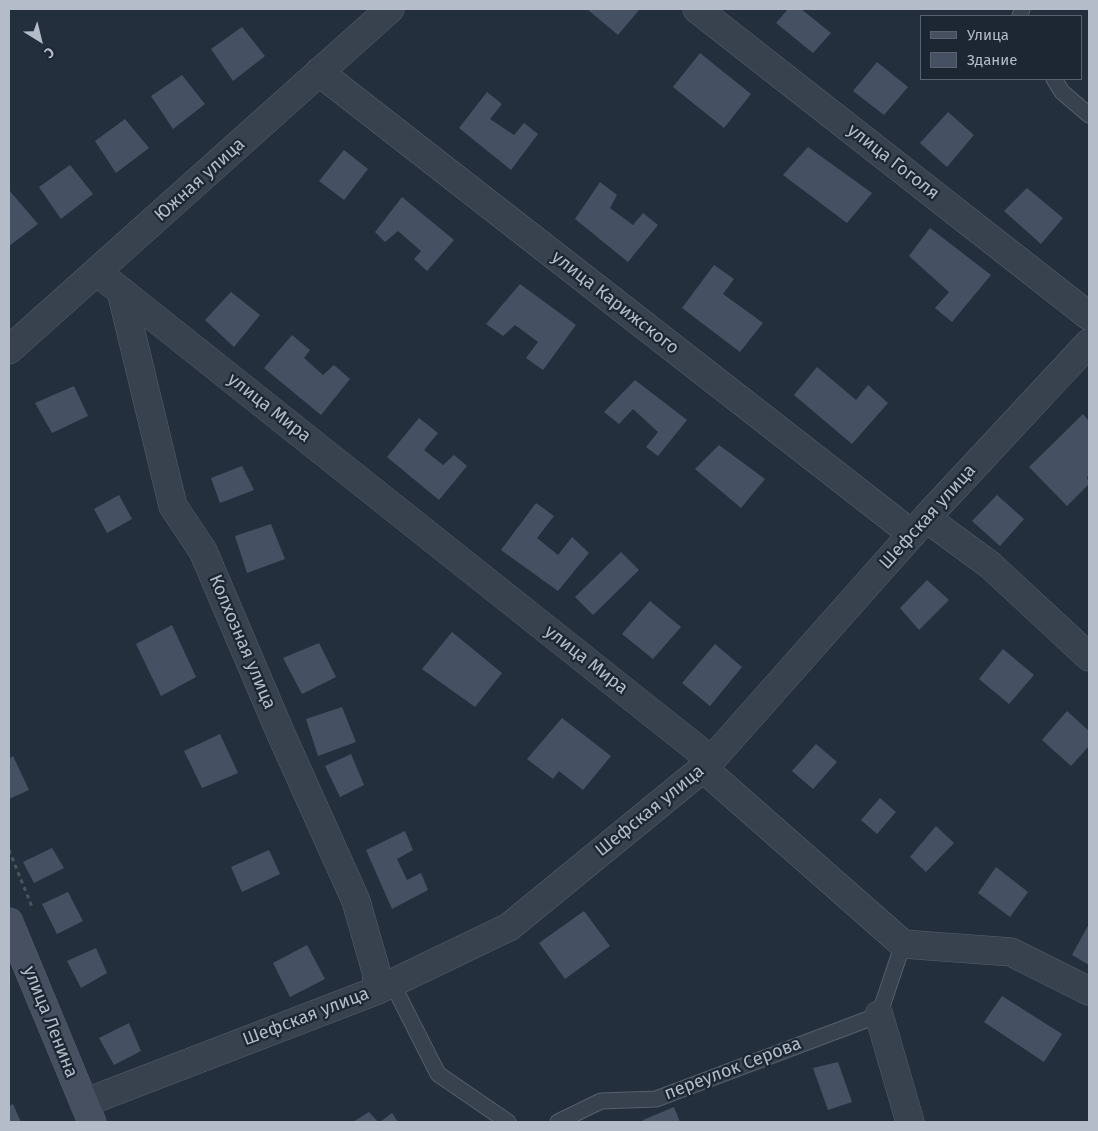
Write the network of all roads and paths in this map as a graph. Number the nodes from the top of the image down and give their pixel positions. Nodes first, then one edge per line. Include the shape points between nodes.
1 (390, 9) edge
2 (697, 9) edge
3 (319, 72) junction
4 (1055, 80) edge
5 (1089, 114) edge
6 (97, 272) junction
7 (121, 291) junction
8 (1089, 316) edge
9 (1089, 343) edge
10 (9, 350) edge
11 (919, 526) junction
12 (1089, 657) edge
13 (707, 765) junction
14 (9, 922) edge
15 (903, 944) junction
16 (385, 986) junction
17 (1089, 991) edge
18 (879, 1015) junction
19 (88, 1112) edge
20 (508, 1122) edge
21 (558, 1122) edge
22 (910, 1122) edge

1 - 3 street, Южная улица
2 - 8 street, улица Гоголя
3 - 6 street, Южная улица
3 - 11 street, улица Карижского
4 - 5 lane via 1062,92
6 - 7 street, улица Мира
6 - 10 street, Южная улица
7 - 13 street, улица Мира via 701,752
7 - 16 street, Колхозная улица via 174,506 203,551 356,901 376,971
9 - 11 street, Шефская улица
11 - 12 street, улица Карижского via 990,565
11 - 13 street, Шефская улица
13 - 15 street, улица Мира via 712,776
13 - 16 street, Шефская улица via 509,927
14 - 19 street, улица Ленина
15 - 17 street via 1011,952
15 - 18 lane
16 - 19 street, Шефская улица
16 - 20 lane via 438,1074
18 - 21 lane, переулок Серова via 656,1099 601,1101
18 - 22 street

